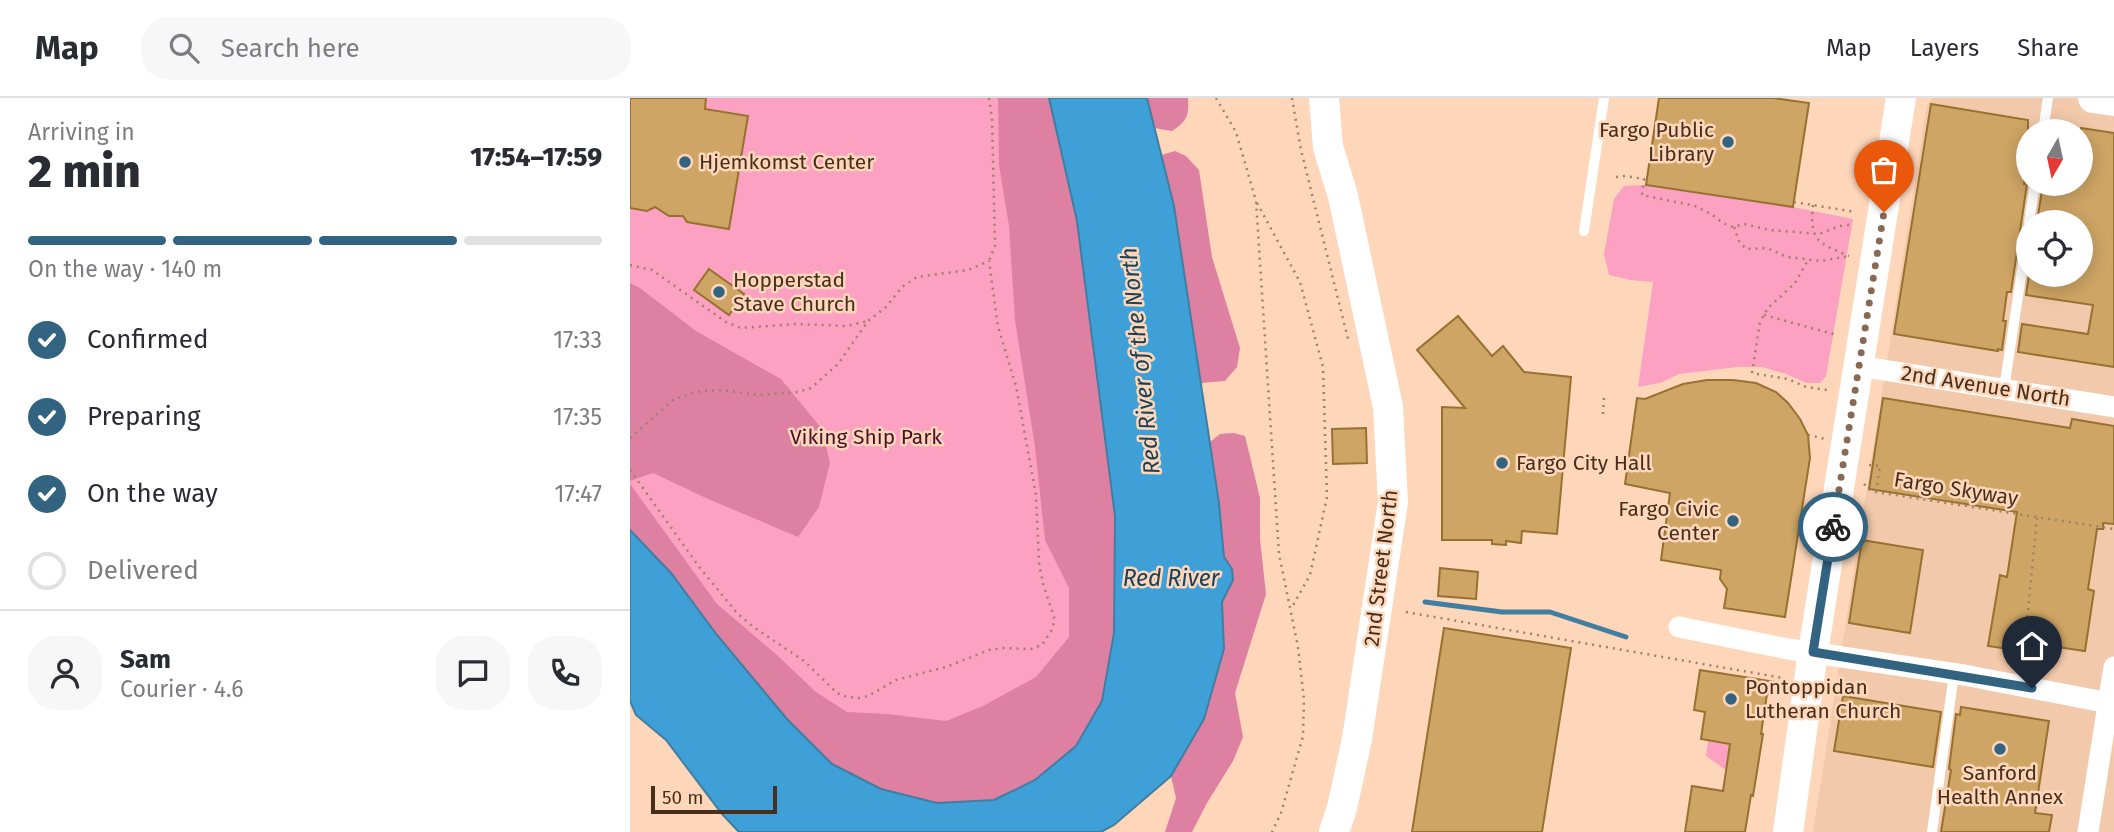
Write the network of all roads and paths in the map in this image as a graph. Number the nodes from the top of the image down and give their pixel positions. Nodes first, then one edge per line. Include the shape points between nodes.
1 (989, 98) edge
2 (1216, 98) edge
3 (1292, 98) edge
4 (1324, 98) edge
5 (1604, 98) edge
6 (1901, 98) edge
7 (2048, 98) edge
8 (2093, 98) edge
9 (2114, 101) edge
10 (2045, 119) edge
11 (1616, 177) dead end
12 (1256, 201) junction
13 (1794, 202) dead end
14 (1814, 205) junction
15 (1856, 212) dead end
16 (1854, 224) dead end
17 (1733, 227) junction
18 (1584, 231) dead end
19 (1814, 234) junction
20 (1808, 260) junction
21 (989, 261) junction
22 (630, 265) edge
23 (2019, 287) edge
24 (1764, 314) junction
25 (868, 321) junction
26 (1837, 335) dead end
27 (1348, 340) dead end
28 (1858, 366) junction
29 (1752, 373) dead end
30 (1757, 374) dead end
31 (2004, 389) junction
32 (1827, 390) dead end
33 (1604, 397) dead end
34 (2114, 407) edge
35 (1603, 414) dead end
36 (630, 438) edge
37 (1869, 465) dead end
38 (630, 470) edge
39 (1871, 491) dead end
40 (1876, 492) junction
41 (2037, 518) junction
42 (2114, 529) edge
43 (1292, 609) junction
44 (1406, 612) dead end
45 (1679, 627) dead end
46 (1813, 652) junction
47 (2024, 652) dead end
48 (2114, 667) edge
49 (1954, 674) junction
50 (1783, 678) dead end
51 (2111, 704) edge
52 (1272, 832) edge
53 (1334, 832) edge
54 (1788, 832) edge
55 (1932, 832) edge
56 (2088, 832) edge

1 - 21 path via 995,246
2 - 12 path via 1236,132
3 - 27 path
4 - 53 street, 2nd Street North via 1328,147 1343,196 1388,407 1393,502 1357,739
5 - 18 lane
6 - 28 street
7 - 10 lane
8 - 9 street
11 - 17 path via 1644,179 1642,195 1695,206
12 - 43 path via 1279,554
12 - 43 path via 1300,282 1323,367 1327,497 1310,575
13 - 14 path
14 - 15 path
14 - 19 path
16 - 19 path
17 - 19 path via 1744,224
17 - 20 path via 1746,250 1767,248
19 - 20 path via 1822,245 1849,256
20 - 24 path via 1795,283
21 - 25 path via 968,270 917,277
21 - 38 path via 998,327 1016,386 1036,495 1039,563 1054,617 1042,646 989,650 897,680 868,696 847,697 737,613
22 - 25 path via 652,270 741,328 847,326
23 - 31 lane
24 - 26 path
24 - 29 path via 1759,321
25 - 36 path via 838,364 811,388 758,394 701,391 674,399
28 - 31 street, 2nd Avenue North
28 - 46 street
30 - 32 path
31 - 34 street, 2nd Avenue North
33 - 35 path
37 - 40 path via 1880,466
39 - 40 path, Fargo Skyway
40 - 41 path, Fargo Skyway
41 - 42 path, Fargo Skyway
41 - 47 path, Fargo Skyway
43 - 52 path via 1304,700 1303,736
44 - 50 path
45 - 46 street
46 - 49 street
46 - 54 street
48 - 51 street
49 - 51 street
49 - 55 lane
51 - 56 street

